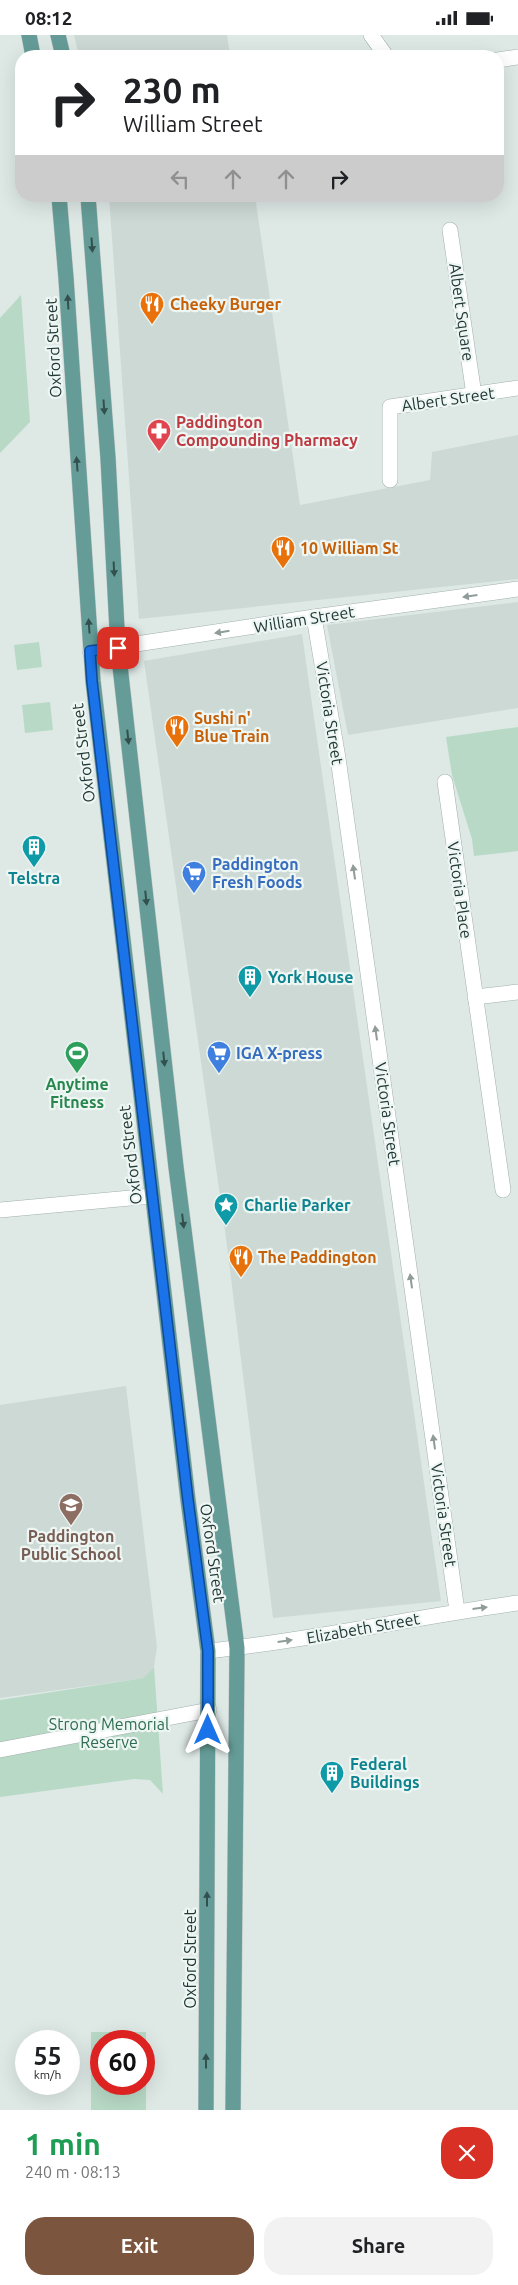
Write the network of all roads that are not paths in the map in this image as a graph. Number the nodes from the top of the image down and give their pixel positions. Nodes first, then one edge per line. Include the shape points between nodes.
1 (29, 35) edge
2 (58, 35) edge
3 (371, 35) edge
4 (32, 50) edge
5 (62, 50) edge
6 (382, 50) edge
7 (518, 57) edge
8 (504, 59) edge
9 (60, 202) edge
10 (88, 202) edge
11 (450, 230) dead end
12 (518, 389) edge
13 (474, 395) junction
14 (390, 479) dead end
15 (518, 589) edge
16 (314, 617) junction
17 (118, 648) junction
18 (90, 651) junction
19 (445, 782) dead end
20 (518, 992) edge
21 (476, 997) junction
22 (503, 1190) dead end
23 (152, 1196) junction
24 (0, 1210) edge
25 (518, 1603) edge
26 (457, 1611) junction
27 (237, 1648) junction
28 (208, 1651) junction
29 (209, 1710) junction
30 (0, 1750) edge
31 (206, 2110) edge
32 (233, 2110) edge

1 - 4 main road
2 - 5 main road
3 - 6 street
7 - 8 street
18 -> 9 main road, Oxford Street
10 -> 17 main road, Oxford Street via 108,458
11 - 13 street, Albert Square
12 - 13 street, Albert Street
13 - 14 street, Albert Street via 390,407
15 -> 16 street, William Street
16 -> 17 street, William Street
26 -> 16 street, Victoria Street via 338,758
17 - 18 street, William Street
17 -> 27 main road, Oxford Street via 176,1167
18 - 23 main road, Oxford Street
19 - 21 street, Victoria Place
20 - 21 street
21 - 22 street, Victoria Place
23 - 24 street
23 - 28 main road, Oxford Street
26 -> 25 street, Elizabeth Street
27 -> 26 street, Elizabeth Street
27 - 28 street, Elizabeth Street
27 - 32 main road, Oxford Street
28 - 29 main road, Oxford Street
29 - 30 street
31 -> 29 main road, Oxford Street

